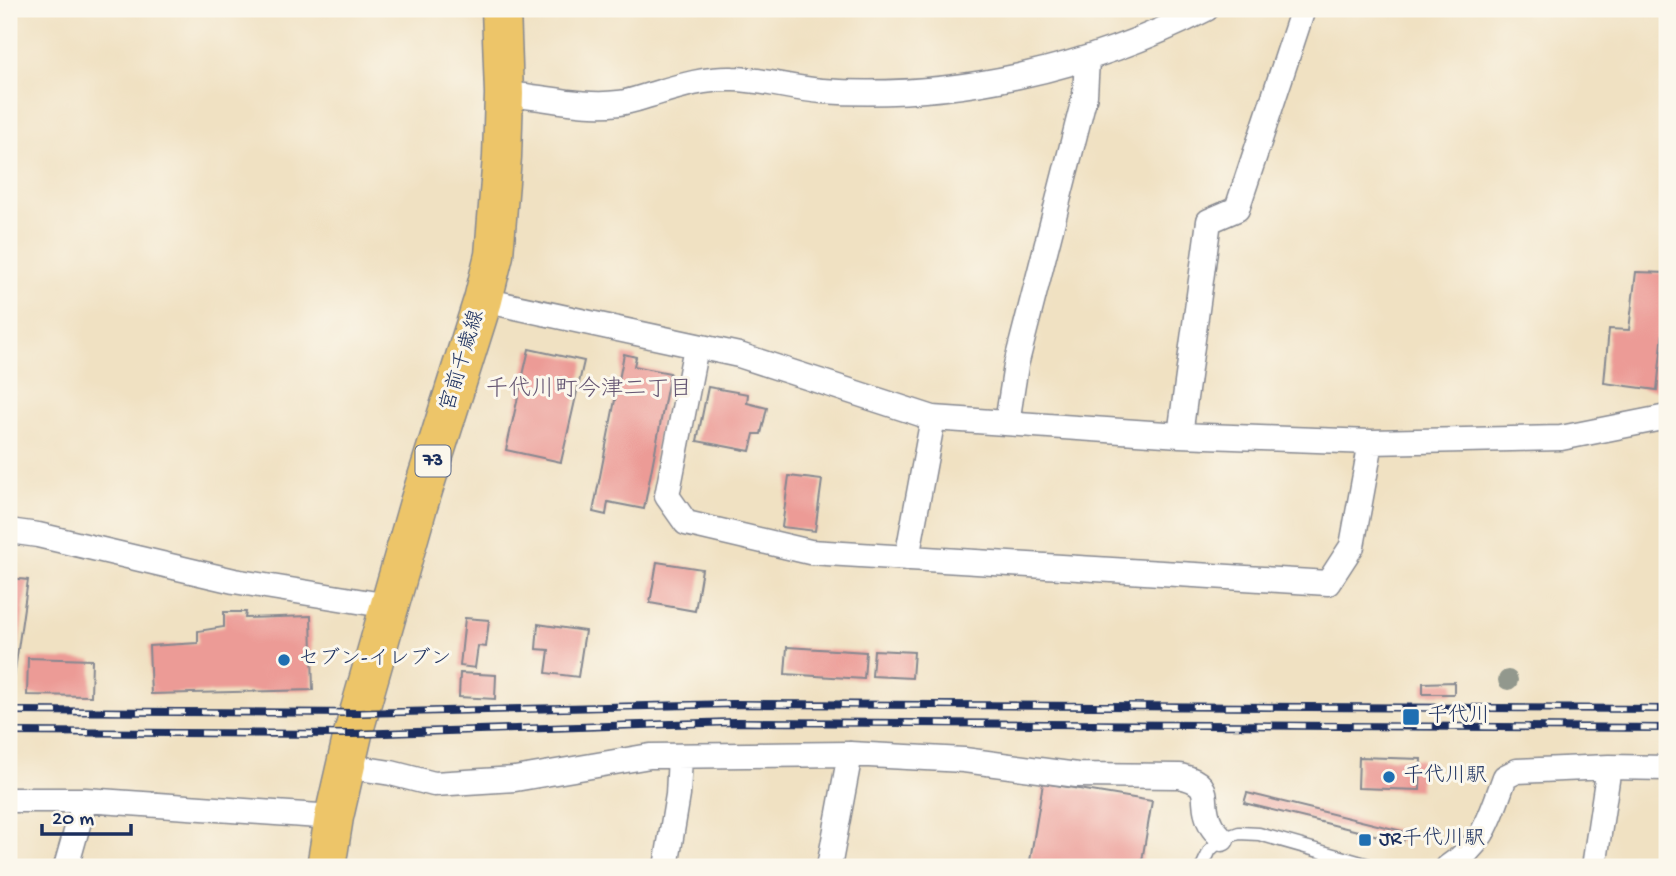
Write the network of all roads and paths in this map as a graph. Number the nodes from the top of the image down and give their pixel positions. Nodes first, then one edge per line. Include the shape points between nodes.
1 (501, 9) edge
2 (1206, 9) edge
3 (1303, 9) edge
4 (1087, 60) junction
5 (504, 94) junction
6 (483, 300) junction
7 (696, 347) junction
8 (1667, 417) edge
9 (933, 418) junction
10 (1007, 423) junction
11 (1180, 435) junction
12 (1371, 442) junction
13 (9, 531) edge
14 (907, 558) junction
15 (390, 606) junction
16 (850, 754) junction
17 (680, 756) junction
18 (346, 766) junction
19 (1609, 767) junction
20 (1667, 768) edge
21 (9, 800) edge
22 (85, 800) junction
23 (334, 817) junction
24 (1222, 839) junction
25 (66, 867) edge
26 (326, 867) edge
27 (666, 867) edge
28 (829, 867) edge
29 (1202, 867) edge
30 (1376, 867) edge
31 (1448, 867) edge
32 (1594, 867) edge

1 - 5 main road, 宮前千歳線 / 73
2 - 4 street
3 - 11 street via 1237,209 1209,221
4 - 5 street via 912,91 822,91 734,79 697,81 621,103 586,104
4 - 10 street via 1085,95 1016,365
5 - 6 main road, 宮前千歳線 / 73 via 494,255
6 - 7 street
6 - 15 main road, 宮前千歳線 / 73
7 - 9 street via 739,355
7 - 14 street via 667,496 686,523 810,552
8 - 12 street via 1561,438
9 - 10 street
9 - 14 street
10 - 11 street
11 - 12 street
12 - 14 street via 1352,546 1328,583
13 - 15 street via 234,581
15 - 18 main road, 宮前千歳線 / 73
16 - 17 street
16 - 24 street via 964,760 1077,775 1180,776 1195,780 1204,789 1210,824
16 - 28 street
17 - 18 street via 650,756 515,779 434,784
17 - 27 street
18 - 23 main road, 宮前千歳線 / 73
19 - 20 street
19 - 31 street via 1517,771 1505,777 1482,837
19 - 32 street
21 - 22 street
22 - 23 street
22 - 25 street
23 - 26 main road, 宮前千歳線 / 73
24 - 29 lane
24 - 30 lane via 1239,833 1259,835

